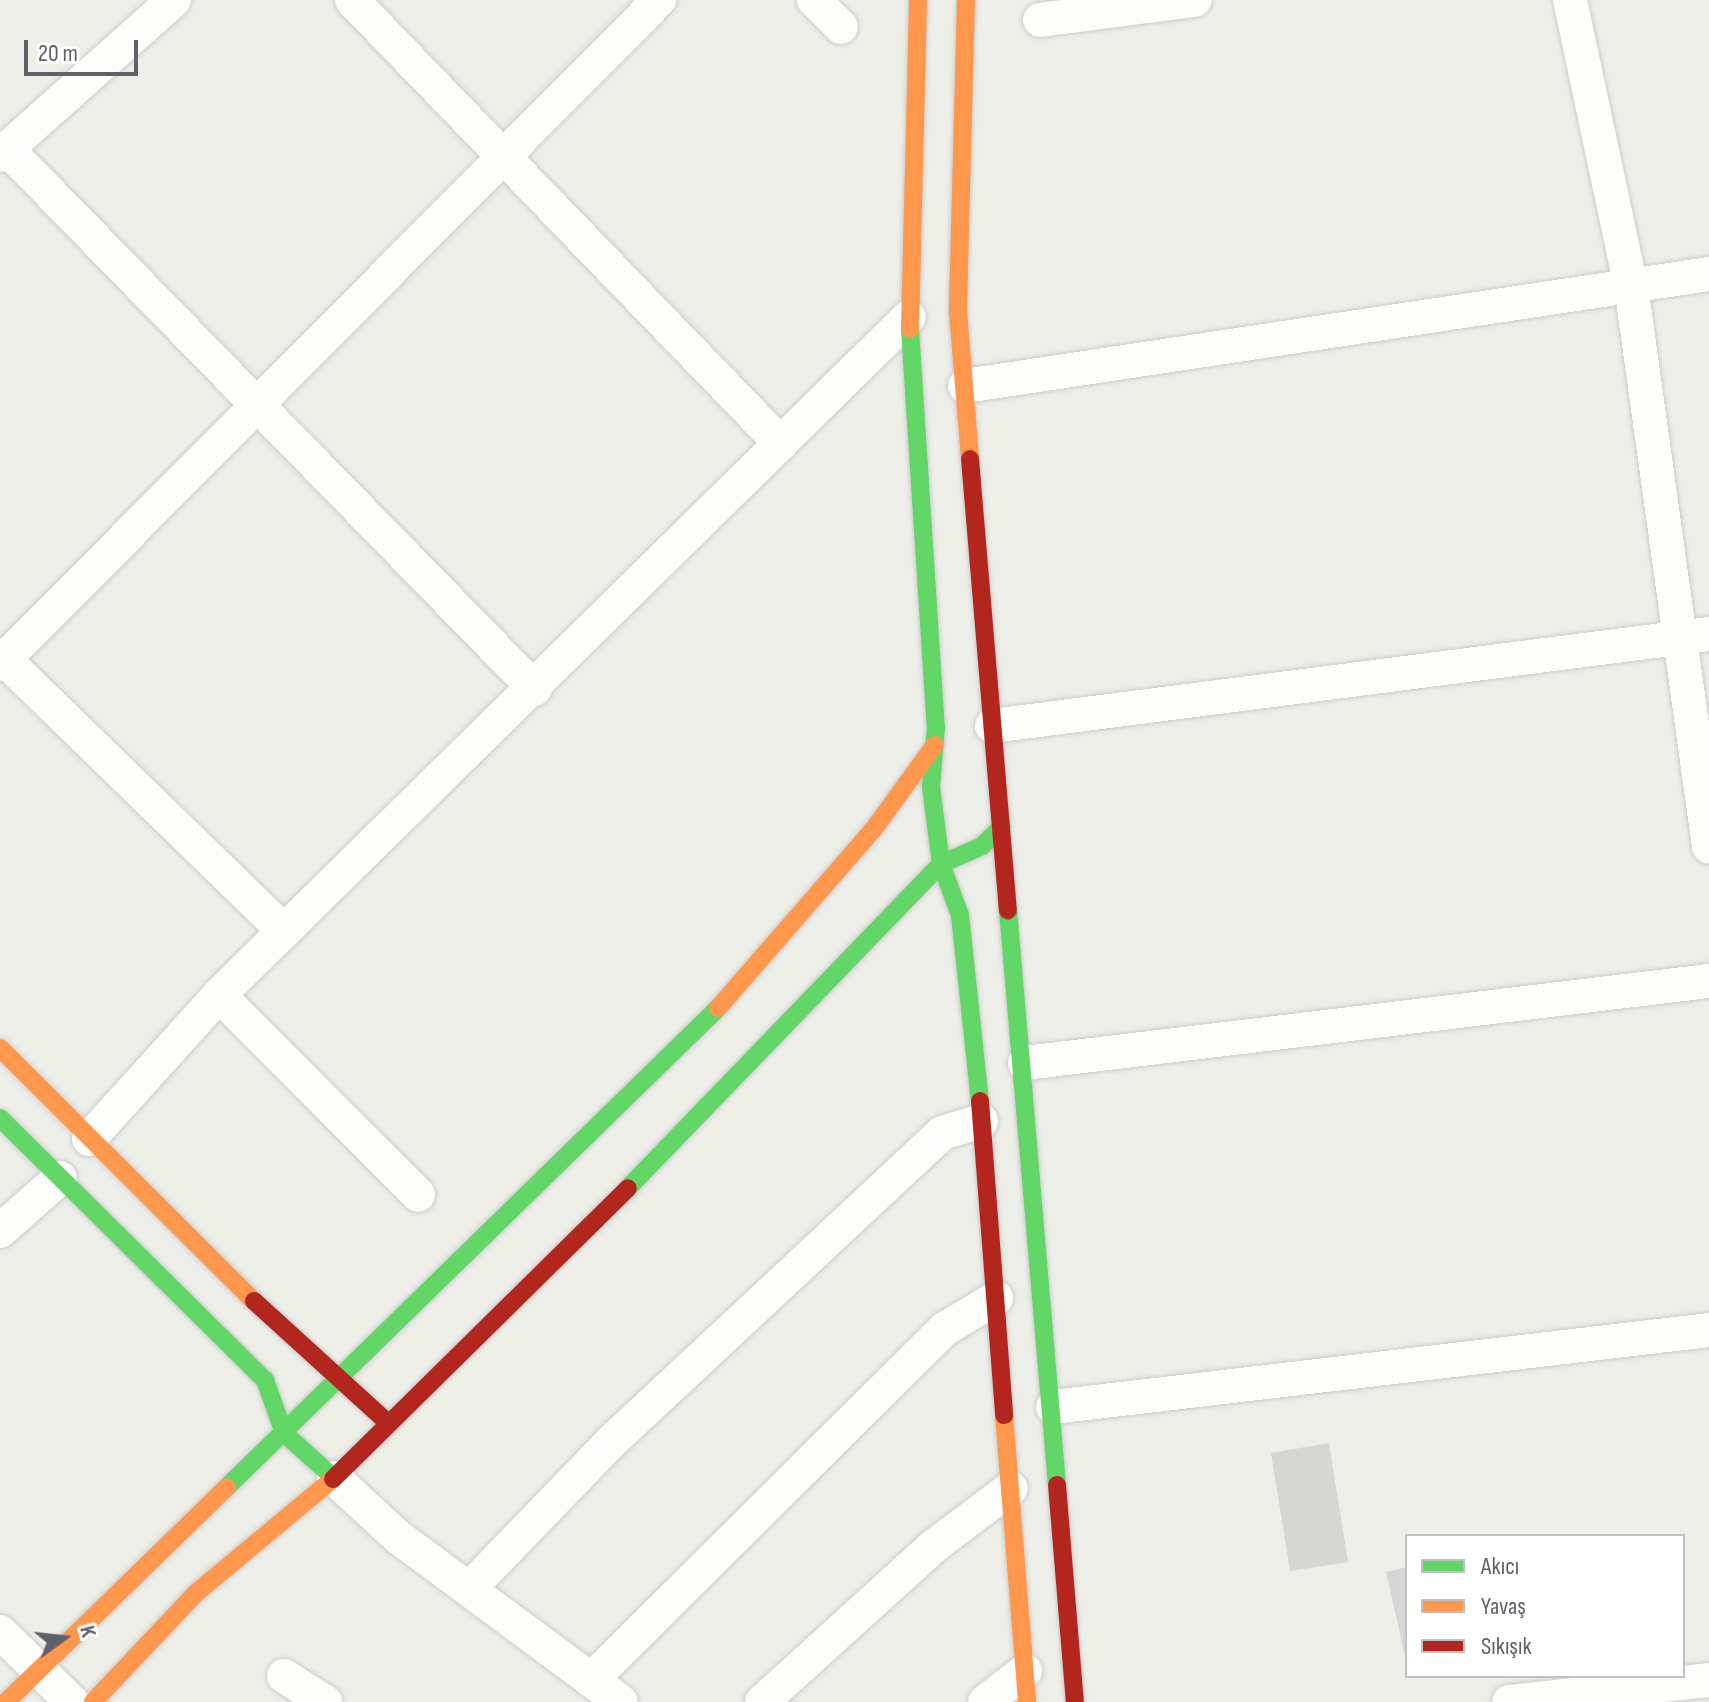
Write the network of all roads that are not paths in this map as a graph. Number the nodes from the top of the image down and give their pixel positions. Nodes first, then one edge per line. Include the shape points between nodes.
1 (174, 0) edge
2 (352, 0) edge
3 (659, 0) edge
4 (814, 0) edge
5 (918, 0) edge
6 (966, 0) edge
7 (1195, 0) edge
8 (1570, 0) edge
9 (1040, 20) dead end
10 (841, 27) dead end
11 (4, 152) edge
12 (499, 159) junction
13 (1709, 274) edge
14 (1631, 286) junction
15 (909, 317) junction
16 (965, 386) junction
17 (257, 402) junction
18 (781, 444) junction
19 (1709, 634) edge
20 (1674, 639) junction
21 (1, 660) edge
22 (535, 689) junction
23 (971, 729) junction
24 (934, 745) junction
25 (1002, 826) junction
26 (1709, 847) edge
27 (941, 864) junction
28 (284, 931) junction
29 (1709, 981) edge
30 (219, 995) junction
31 (0, 1048) edge
32 (1025, 1063) junction
33 (0, 1118) edge
34 (981, 1121) junction
35 (89, 1139) junction
36 (60, 1178) junction
37 (418, 1195) dead end
38 (0, 1231) edge
39 (996, 1298) junction
40 (1709, 1330) edge
41 (340, 1373) junction
42 (1053, 1407) junction
43 (387, 1422) junction
44 (284, 1433) junction
45 (334, 1478) junction
46 (1011, 1488) junction
47 (469, 1589) junction
48 (0, 1632) edge
49 (39, 1669) junction
50 (284, 1676) dead end
51 (591, 1680) junction
52 (1709, 1680) edge
53 (1026, 1687) edge
54 (6, 1702) edge
55 (72, 1702) edge
56 (93, 1702) edge
57 (325, 1702) edge
58 (621, 1702) edge
59 (762, 1702) edge
60 (985, 1702) edge
61 (1075, 1702) edge
62 (1509, 1702) edge

1 - 11 street
2 - 12 street
3 - 12 street
4 - 10 street
5 - 15 street
6 - 16 street via 958,312
7 - 9 street
8 - 14 street
11 - 17 street
12 - 17 street
12 - 18 street
13 - 14 street
14 - 16 street
14 - 20 street
15 - 18 street
15 - 24 street
16 - 23 street
17 - 21 street
17 - 22 street
18 - 22 street
19 - 20 street
20 - 23 street
20 - 26 street
21 - 28 street
22 - 28 street
23 - 24 street
23 - 25 street
24 - 27 street
24 - 41 street via 873,830 709,1018
25 - 27 street via 982,846
25 - 32 street
27 - 34 street via 960,915
27 - 43 street via 852,963
28 - 30 street
29 - 32 street
30 - 35 street
30 - 37 street
31 - 35 street
32 - 42 street
33 - 36 street
34 - 39 street
34 - 47 street via 942,1133 611,1442
35 - 41 street via 275,1322
36 - 38 street
36 - 44 street via 265,1380
39 - 46 street
39 - 51 street via 945,1329
40 - 42 street
41 - 43 street
41 - 44 street
42 - 61 street
43 - 45 street
44 - 45 street
44 - 49 street
45 - 47 street
45 - 56 street via 196,1593
46 - 53 street
46 - 59 street via 934,1546
47 - 51 street
48 - 49 street
49 - 54 street
49 - 55 street
50 - 57 street
51 - 58 street
52 - 62 street
53 - 60 street

